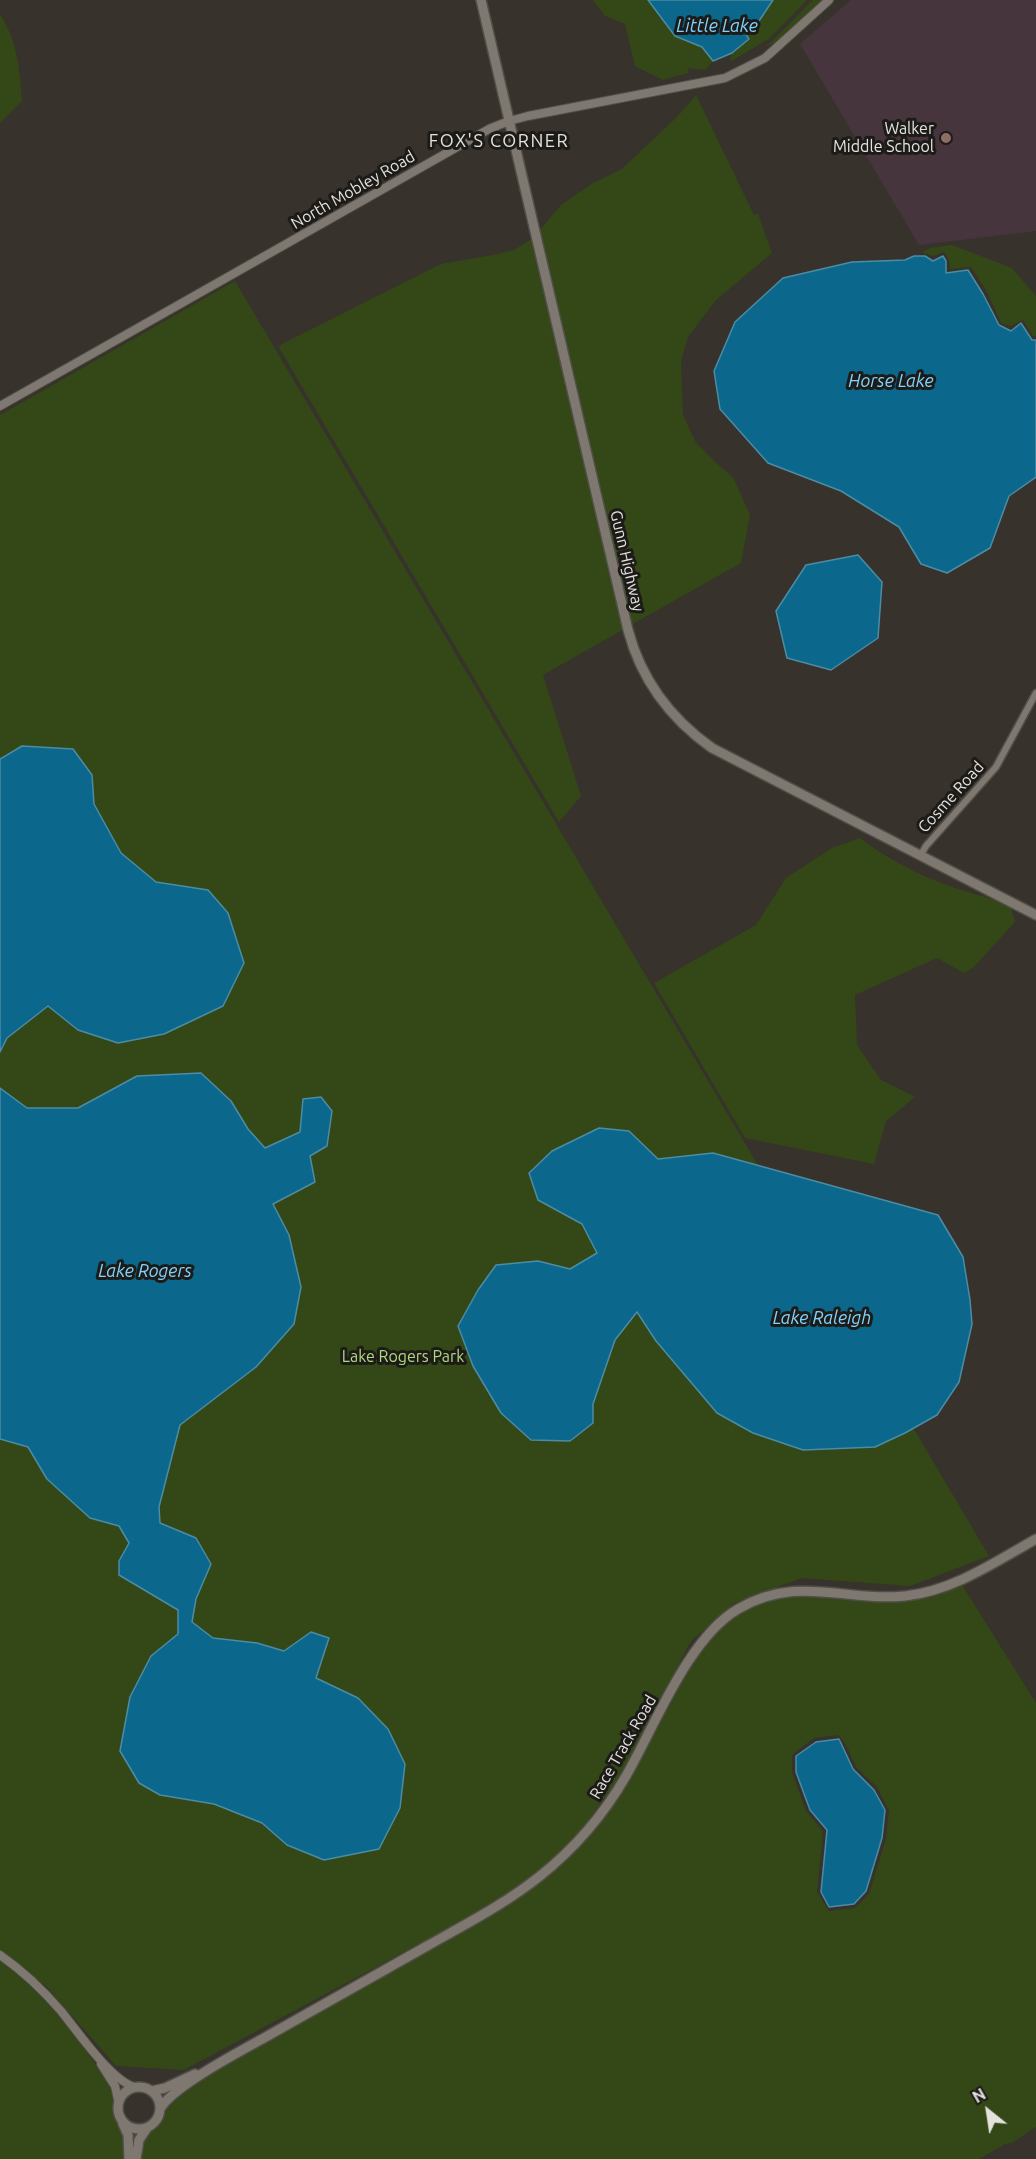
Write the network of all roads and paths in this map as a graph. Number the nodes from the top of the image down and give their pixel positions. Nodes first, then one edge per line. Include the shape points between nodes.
1 (481, 0) edge
2 (829, 0) edge
3 (509, 121) junction
4 (0, 406) edge
5 (1036, 693) edge
6 (920, 856) junction
7 (1036, 915) edge
8 (1036, 1539) edge
9 (0, 1955) edge
10 (90, 2048) junction
11 (216, 2065) junction
12 (135, 2087) junction
13 (152, 2091) junction
14 (118, 2100) junction
15 (160, 2109) junction
16 (122, 2122) junction
17 (147, 2128) junction
18 (129, 2159) edge
19 (136, 2159) edge

1 - 3 main road, Gunn Highway
2 - 3 street, North Mobley Road via 765,58 725,78
3 - 4 street, North Mobley Road
3 - 6 main road, Gunn Highway via 628,630 647,678 676,717 712,748
5 - 6 street, Cosme Road via 996,767
6 - 7 main road, Gunn Highway
8 - 11 main road, Race Track Road via 971,1575 930,1591 887,1597 796,1590 764,1596 730,1613 691,1656 606,1807 556,1862 527,1887 489,1911
9 - 10 street via 46,1995
10 - 12 street via 122,2081
10 - 14 street via 116,2086
11 - 13 main road, Race Track Road
11 - 15 main road, Race Track Road via 166,2099
12 - 13 main road
12 - 14 main road
13 - 15 main road
14 - 16 main road via 117,2112
15 - 17 main road
16 - 17 main road via 134,2129
16 - 18 main road via 129,2134
17 - 19 main road via 139,2140

